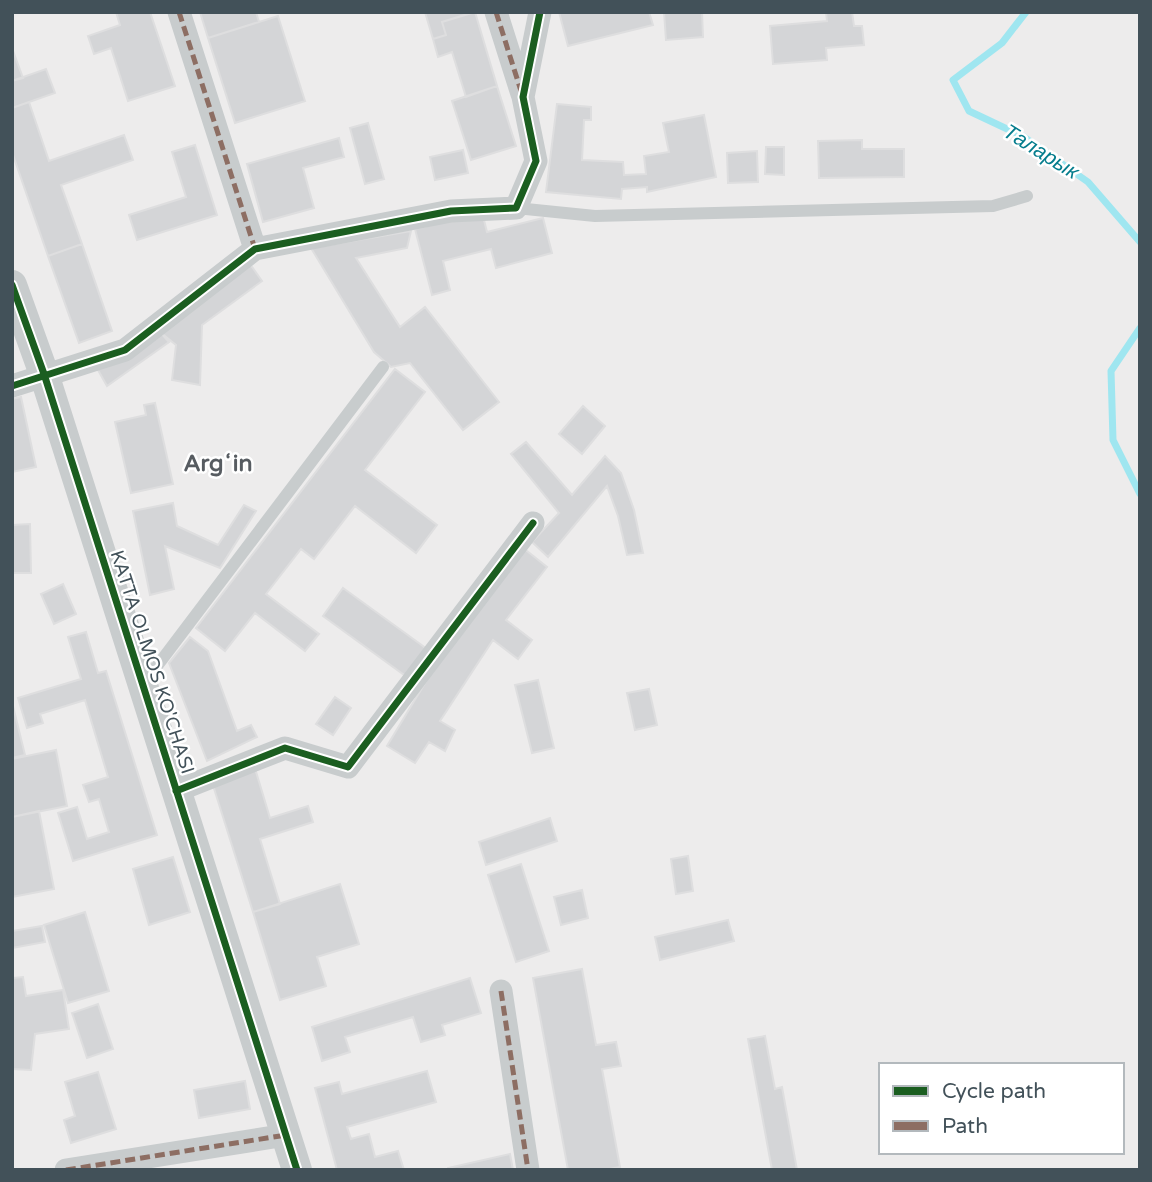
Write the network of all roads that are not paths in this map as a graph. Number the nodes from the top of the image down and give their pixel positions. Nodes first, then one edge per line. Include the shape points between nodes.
1 (179, 12) edge
2 (496, 12) edge
3 (540, 12) edge
4 (523, 97) junction
5 (1027, 196) dead end
6 (516, 208) junction
7 (256, 249) junction
8 (12, 285) edge
9 (383, 367) dead end
10 (44, 374) junction
11 (12, 387) edge
12 (533, 523) dead end
13 (142, 685) junction
14 (176, 791) junction
15 (501, 991) dead end
16 (286, 1135) junction
17 (66, 1170) edge
18 (297, 1170) edge
19 (528, 1170) edge

1 - 7 street
2 - 4 street
3 - 4 street
4 - 6 street via 536,160
5 - 6 lane via 993,206 596,216
6 - 7 street via 452,211
7 - 10 street via 125,350
8 - 10 street, KATTA OLMOS KO'CHASI
9 - 13 lane
10 - 11 street
10 - 13 street, KATTA OLMOS KO'CHASI
12 - 14 street via 348,767 285,748
13 - 14 street, KATTA OLMOS KO'CHASI
14 - 16 street, KATTA OLMOS KO'CHASI
15 - 19 street
16 - 17 street
16 - 18 street, KATTA OLMOS KO'CHASI

